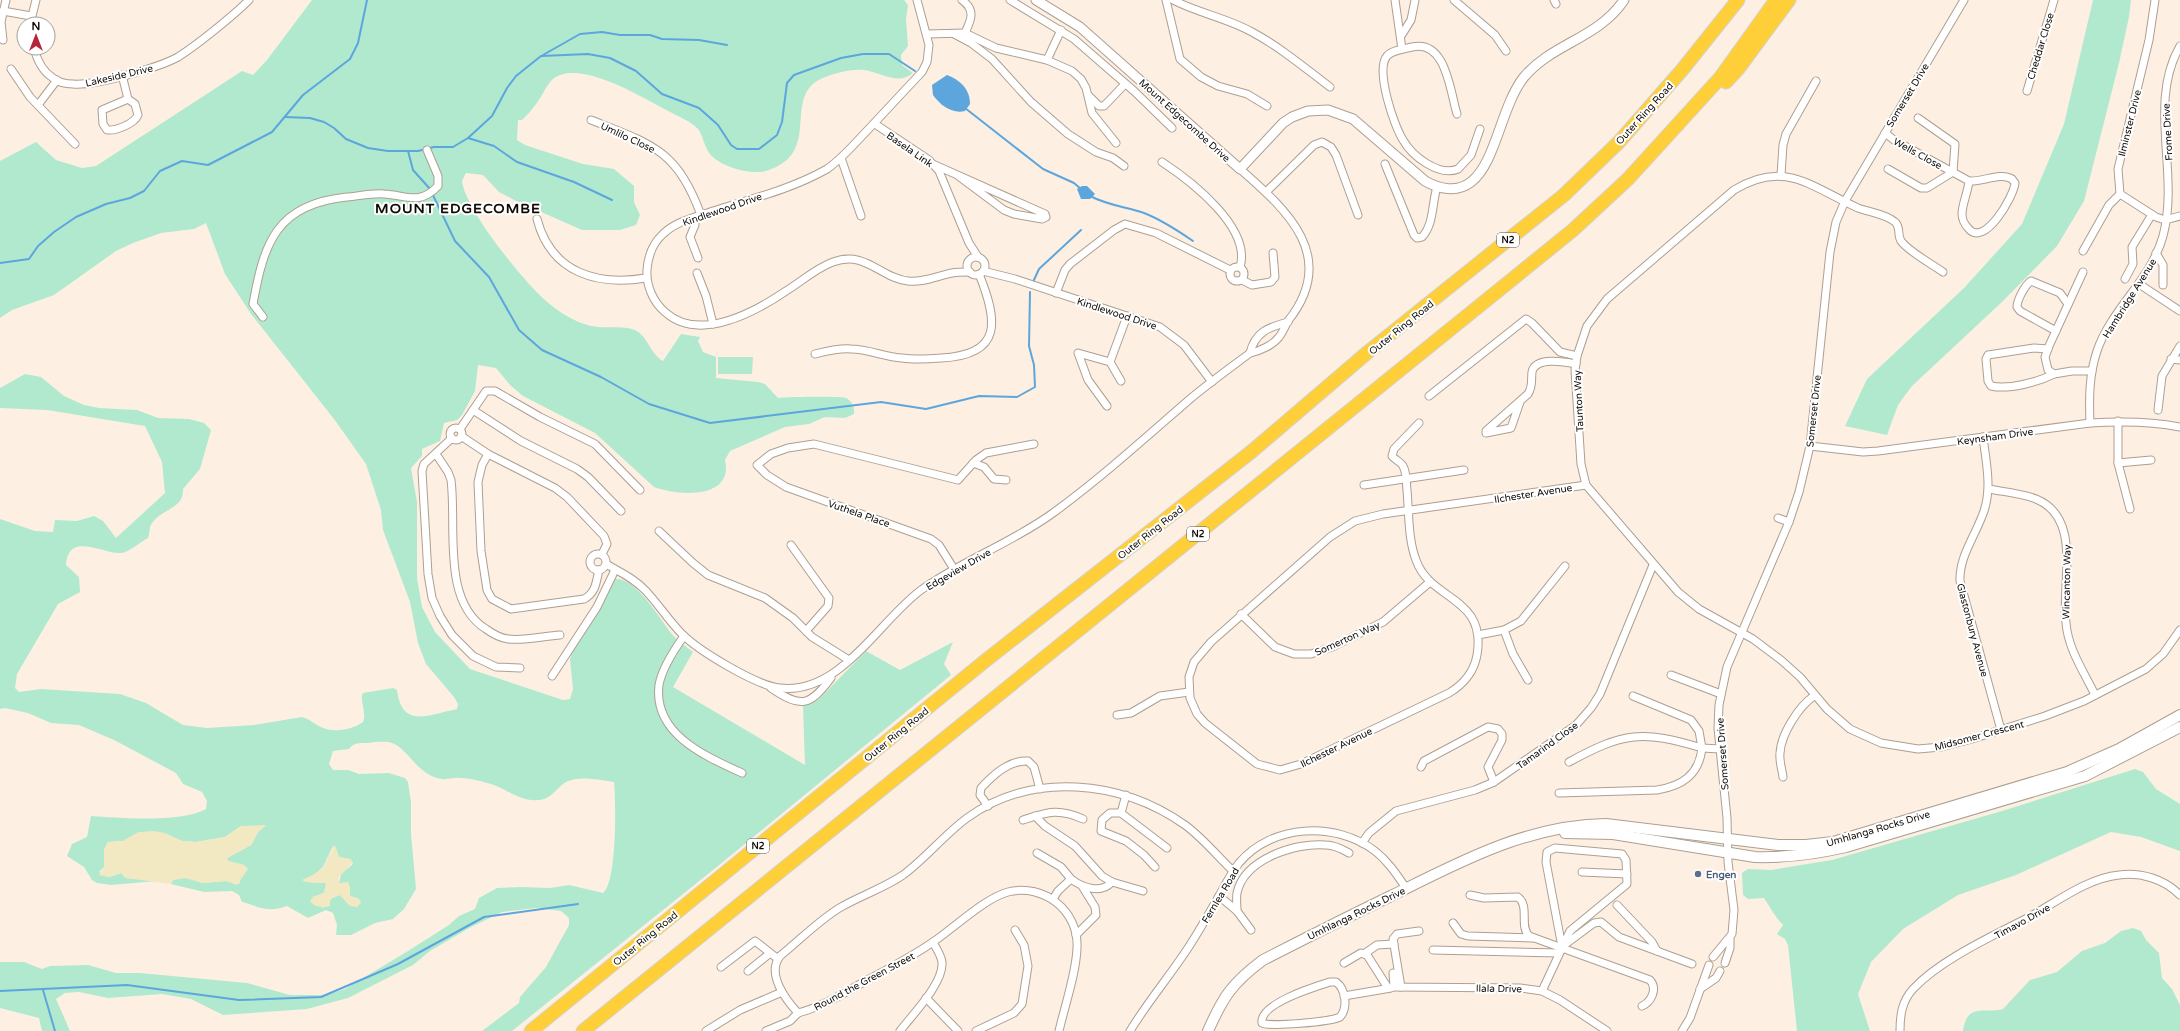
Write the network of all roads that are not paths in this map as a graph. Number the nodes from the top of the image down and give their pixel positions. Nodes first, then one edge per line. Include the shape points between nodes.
1 (6, 0) edge
2 (36, 0) edge
3 (249, 0) edge
4 (917, 0) edge
5 (962, 0) edge
6 (1010, 0) edge
7 (1036, 0) edge
8 (1166, 0) edge
9 (1173, 0) edge
10 (1395, 0) edge
11 (1415, 0) edge
12 (1454, 0) edge
13 (1624, 0) edge
14 (1738, 0) edge
15 (1776, 0) edge
16 (1790, 0) edge
17 (1964, 0) edge
18 (2054, 0) edge
19 (2155, 0) edge
20 (3, 11) junction
21 (31, 16) joint
22 (1061, 30) junction
23 (952, 33) junction
24 (965, 33) junction
25 (927, 34) junction
26 (1401, 36) junction
27 (3, 40) dead end
28 (2180, 46) edge
29 (1402, 49) junction
30 (1506, 51) dead end
31 (36, 56) edge
32 (1047, 60) junction
33 (12, 69) dead end
34 (122, 75) junction
35 (57, 80) junction
36 (1816, 81) dead end
37 (1126, 84) junction
38 (1330, 87) dead end
39 (2027, 91) dead end
40 (1090, 96) junction
41 (128, 99) junction
42 (38, 105) junction
43 (1267, 106) dead end
44 (1457, 114) dead end
45 (1683, 117) junction
46 (1918, 118) dead end
47 (591, 120) dead end
48 (875, 124) junction
49 (1172, 128) dead end
50 (1480, 129) dead end
51 (1885, 133) junction
52 (1116, 143) dead end
53 (75, 144) dead end
54 (429, 152) dead end
55 (841, 158) junction
56 (1162, 162) dead end
57 (1385, 164) dead end
58 (935, 165) junction
59 (1124, 166) dead end
60 (1240, 169) junction
61 (1888, 169) dead end
62 (1953, 172) junction
63 (957, 175) junction
64 (1781, 175) junction
65 (1969, 181) junction
66 (1437, 187) junction
67 (1266, 192) junction
68 (2120, 194) junction
69 (1844, 201) junction
70 (701, 215) junction
71 (1358, 215) dead end
72 (861, 216) dead end
73 (2151, 216) junction
74 (2180, 216) edge
75 (694, 218) junction
76 (537, 219) dead end
77 (2165, 220) junction
78 (969, 243) junction
79 (2083, 251) dead end
80 (1273, 253) dead end
81 (2156, 253) junction
82 (698, 258) dead end
83 (981, 259) junction
84 (969, 261) junction
85 (1240, 267) junction
86 (1230, 270) junction
87 (953, 272) junction
88 (970, 272) junction
89 (981, 272) junction
90 (1943, 272) dead end
91 (2083, 272) dead end
92 (697, 273) dead end
93 (1002, 276) junction
94 (646, 278) junction
95 (1242, 280) junction
96 (2125, 280) dead end
97 (2139, 284) junction
98 (2164, 285) dead end
99 (1056, 293) junction
100 (2068, 304) junction
101 (2180, 311) edge
102 (1127, 316) junction
103 (263, 317) dead end
104 (1288, 322) junction
105 (713, 324) junction
106 (2056, 331) junction
107 (2180, 346) edge
108 (2048, 349) junction
109 (1250, 353) junction
110 (815, 354) dead end
111 (1577, 356) junction
112 (2171, 359) junction
113 (2180, 360) edge
114 (1110, 362) junction
115 (1576, 364) junction
116 (2092, 371) junction
117 (2054, 374) junction
118 (1121, 381) dead end
119 (1212, 382) junction
120 (1429, 396) dead end
121 (1520, 402) junction
122 (1107, 406) dead end
123 (473, 410) junction
124 (2158, 410) dead end
125 (2118, 421) junction
126 (1419, 423) dead end
127 (2090, 423) junction
128 (2180, 427) edge
129 (461, 433) junction
130 (1983, 437) junction
131 (452, 438) junction
132 (1034, 444) dead end
133 (1810, 446) junction
134 (436, 454) junction
135 (488, 454) junction
136 (2151, 460) dead end
137 (973, 463) junction
138 (2118, 463) junction
139 (1464, 470) dead end
140 (1406, 479) junction
141 (1006, 480) dead end
142 (1364, 485) dead end
143 (1586, 485) junction
144 (1989, 489) junction
145 (640, 490) dead end
146 (2130, 509) dead end
147 (621, 511) dead end
148 (1409, 512) junction
149 (1778, 518) dead end
150 (1789, 522) junction
151 (659, 531) dead end
152 (791, 545) dead end
153 (602, 554) junction
154 (606, 564) junction
155 (1653, 565) junction
156 (1565, 566) dead end
157 (954, 569) junction
158 (598, 570) junction
159 (615, 570) junction
160 (1430, 582) junction
161 (1241, 614) junction
162 (1504, 630) junction
163 (2180, 630) edge
164 (806, 631) junction
165 (1741, 632) junction
166 (560, 635) dead end
167 (1478, 635) junction
168 (684, 636) junction
169 (849, 660) junction
170 (520, 668) dead end
171 (836, 671) junction
172 (1671, 675) dead end
173 (552, 676) dead end
174 (1528, 680) dead end
175 (765, 685) junction
176 (1189, 692) junction
177 (1720, 694) junction
178 (2095, 695) junction
179 (1633, 696) dead end
180 (1814, 696) junction
181 (1117, 715) dead end
182 (2180, 715) edge
183 (2180, 727) edge
184 (2001, 730) junction
185 (1705, 749) junction
186 (1720, 749) junction
187 (1569, 762) dead end
188 (1421, 767) dead end
189 (742, 773) dead end
190 (1783, 777) dead end
191 (1494, 782) junction
192 (1040, 789) junction
193 (1559, 793) dead end
194 (1126, 795) junction
195 (988, 806) junction
196 (1121, 813) junction
197 (1035, 816) junction
198 (1083, 819) dead end
199 (1023, 820) dead end
200 (1535, 835) junction
201 (1728, 840) junction
202 (1362, 844) junction
203 (1167, 848) dead end
204 (1037, 853) dead end
205 (1349, 853) dead end
206 (1728, 854) junction
207 (1156, 867) dead end
208 (1233, 871) junction
209 (1582, 872) dead end
210 (1627, 874) junction
211 (1071, 879) junction
212 (1112, 882) junction
213 (1082, 886) junction
214 (1406, 888) junction
215 (1143, 891) dead end
216 (1470, 895) dead end
217 (2180, 895) edge
218 (1219, 896) junction
219 (1053, 899) junction
220 (1617, 905) dead end
221 (1237, 911) junction
222 (1453, 923) dead end
223 (1015, 930) dead end
224 (1251, 930) dead end
225 (1419, 932) dead end
226 (1076, 935) junction
227 (1533, 938) junction
228 (1730, 939) junction
229 (932, 942) junction
230 (1394, 944) junction
231 (1433, 950) dead end
232 (1560, 950) junction
233 (1657, 951) junction
234 (769, 954) junction
235 (1364, 954) junction
236 (1713, 957) dead end
237 (778, 959) junction
238 (1344, 963) dead end
239 (1725, 963) dead end
240 (1692, 964) dead end
241 (1709, 965) dead end
242 (721, 967) dead end
243 (748, 971) dead end
244 (1720, 971) dead end
245 (1393, 973) dead end
246 (1395, 987) junction
247 (1700, 989) junction
248 (1542, 991) junction
249 (782, 992) junction
250 (1344, 996) junction
251 (926, 998) junction
252 (1642, 1006) dead end
253 (798, 1013) junction
254 (531, 1031) edge
255 (583, 1031) edge
256 (706, 1031) edge
257 (766, 1031) edge
258 (900, 1031) edge
259 (958, 1031) edge
260 (976, 1031) edge
261 (1059, 1031) edge
262 (1130, 1031) edge
263 (1208, 1031) edge
264 (1607, 1031) edge
265 (1682, 1031) edge
266 (1900, 1031) edge

1 - 20 street
2 - 21 street
3 - 34 street, Lakeside Drive via 179,56 161,65
4 - 25 street, Kindlewood Drive
5 - 24 street via 971,9 972,15
6 - 22 street
7 - 60 street, Mount Edgecombe Drive via 1085,32
8 - 43 street via 1180,59 1201,77 1218,86 1247,94
9 - 38 street via 1253,32
10 - 26 street
11 - 26 street via 1411,20
12 - 30 street via 1495,35
13 - 66 street, Mount Edgecombe Drive via 1598,28 1540,62 1525,76 1509,101 1483,168 1477,177 1462,187
14 - 254 highway, Outer Ring Road / N2 via 1682,70 1619,142 1564,195 1368,352 1251,452 985,661
15 - 45 highway, N2 via 1720,78
16 - 45 highway via 1738,69 1716,92
17 - 51 street, Somerset Drive
18 - 39 street, Cheddar Close
19 - 68 street, Ilminster Drive via 2149,40 2118,169
20 - 21 street
20 - 27 street
22 - 32 street
22 - 37 street
23 - 24 street
23 - 25 street
23 - 59 street via 992,59 1031,102 1068,134
24 - 32 street via 1008,52
25 - 48 street, Kindlewood Drive via 929,53 922,72
26 - 29 street
28 - 77 street, Frome Drive via 2168,77 2165,94 2169,168
29 - 44 street via 1414,46 1428,48 1438,54
29 - 50 street via 1387,56 1382,75 1399,133 1410,150 1436,169 1454,171 1464,165 1471,155
31 - 35 street, Lakeside Drive via 43,69
32 - 40 street via 1072,71 1081,79
33 - 42 street
34 - 35 street, Lakeside Drive via 82,84
34 - 41 street
35 - 42 street
36 - 64 street via 1786,134
37 - 40 street via 1104,106 1099,106
37 - 49 street
40 - 52 street via 1092,113
41 - 41 street via 137,108 137,118 123,126 107,130 103,124 102,110
42 - 53 street
45 - 255 highway, N2 via 1609,199 1523,272
46 - 62 street via 1956,144
47 - 70 street, Umlilo Close via 651,145 671,161 687,180
48 - 55 street, Kindlewood Drive
48 - 58 street, Basela Link
51 - 62 street, Wells Close
51 - 69 street, Somerset Drive
54 - 103 street via 438,176 438,186 432,193 416,199 383,194 328,199 300,211 282,224 272,237 258,274 253,304
55 - 70 street, Kindlewood Drive via 810,177
55 - 72 street
56 - 85 street via 1178,172 1210,200 1233,227 1241,245
57 - 66 street via 1417,238 1422,237 1428,228 1432,200
58 - 63 street
58 - 78 street, Basela Link
60 - 66 street, Mount Edgecombe Drive via 1283,123 1308,111 1328,110 1352,119 1425,181
60 - 67 street, Edgeview Drive
61 - 62 street via 1924,189
62 - 65 street, Wells Close
63 - 63 street via 1004,210 1042,219 1046,217
64 - 69 street, Taunton Way
64 - 111 street, Taunton Way via 1753,179 1734,190 1606,300 1587,326
65 - 65 street via 2003,176 2010,177 2015,183 2011,195 1995,220 1989,228 1979,233 1972,233 1963,218
67 - 71 street via 1314,145 1322,142 1331,147 1336,155
67 - 104 street, Edgeview Drive via 1296,226 1308,254 1310,271 1307,288 1298,310
68 - 73 street
68 - 79 street via 2109,205
69 - 90 street, Taunton Way via 1894,220 1898,225 1902,242
69 - 133 street, Somerset Drive via 1836,222 1830,252
70 - 75 street, Kindlewood Drive
73 - 77 street
73 - 96 street via 2132,247 2133,264
74 - 77 street
75 - 82 street via 695,225 690,237
75 - 94 street, Kindlewood Drive via 674,226 656,243 648,263
76 - 94 street via 544,240 554,254 570,268 588,277 604,280
77 - 81 street, Hambridge Avenue via 2163,236
78 - 83 street, Basela Link
78 - 84 street, Basela Link
80 - 95 street via 1275,277 1271,282 1252,285
81 - 97 street, Hambridge Avenue
81 - 98 street via 2162,265
83 - 84 street
83 - 89 street
83 - 93 street, Kindlewood Drive
84 - 87 street
84 - 88 street, Basela Link
85 - 86 street
85 - 95 street via 1244,273
86 - 95 street via 1232,280
86 - 99 street via 1156,233 1125,224 1070,264
87 - 88 street
87 - 105 street via 922,281 908,281 896,278 859,259 834,261 764,305
88 - 89 street, Kindlewood Drive
89 - 93 street, Kindlewood Drive
89 - 110 street via 989,297 992,326 989,338 976,352 966,356 920,359 901,358 852,348
91 - 100 street
92 - 105 street
93 - 99 street, Kindlewood Drive
94 - 105 street via 656,303 673,319 689,324
97 - 101 street
97 - 116 street, Hambridge Avenue via 2110,326 2098,350
99 - 102 street, Kindlewood Drive
100 - 106 street
100 - 106 street via 2060,293 2031,281 2018,301 2017,307 2020,311
102 - 114 street
102 - 119 street, Kindlewood Drive via 1160,327 1172,335 1190,352
104 - 109 street, Edgeview Drive via 1278,338 1259,351
104 - 109 street, Edgeview Drive via 1271,327 1261,334 1253,341
106 - 108 street
107 - 112 street
108 - 117 street via 2046,366
108 - 117 street via 2034,348 1988,355 1988,381 1991,386 1998,387 2039,381
109 - 119 street, Edgeview Drive
111 - 115 street, Taunton Way
111 - 120 street via 1560,352 1526,319
112 - 113 street
112 - 124 street via 2162,376
114 - 118 street
114 - 122 street via 1082,353 1077,354 1088,380
115 - 121 street via 1552,360 1535,368 1531,389
115 - 143 street, Taunton Way via 1581,464
116 - 117 street
116 - 127 street, Hambridge Avenue via 2089,391
119 - 157 street, Edgeview Drive via 1054,512 1028,530
121 - 121 street via 1486,431 1486,433 1511,428
123 - 129 street
123 - 145 street via 486,391 495,391 595,444
123 - 147 street via 515,438 577,469
125 - 127 street, Keynsham Drive
125 - 128 street, Keynsham Drive via 2139,421
125 - 138 street
126 - 140 street via 1392,453 1403,466
127 - 130 street, Keynsham Drive
129 - 131 street via 456,440
129 - 131 street via 455,428 451,429
129 - 135 street
130 - 133 street, Keynsham Drive via 1863,452
130 - 144 street, Glastonbury Avenue
131 - 134 street
132 - 137 street via 986,453
133 - 150 street, Somerset Drive
134 - 166 street via 451,480 456,578 465,607 478,624 500,637 521,639
134 - 170 street via 424,464 422,471 428,574 432,598 452,635 473,656 496,667
135 - 153 street via 555,488 567,497 604,536 607,544
135 - 158 street via 478,482 481,551 487,590 492,599 511,609 584,599 595,589
136 - 138 street
137 - 141 street via 984,467 994,479
137 - 157 street, Vuthela Place via 958,480 814,444 777,452 757,465 786,487 931,540 939,546
138 - 146 street
139 - 140 street
140 - 142 street
140 - 148 street
143 - 148 street, Ilchester Avenue
143 - 155 street, Taunton Way
144 - 178 street, Wincanton Way via 2036,498 2053,510 2061,521 2067,546 2064,596 2066,624 2071,644
144 - 184 street, Glastonbury Avenue via 1984,511 1962,563 1960,581
148 - 160 street, Ilchester Avenue via 1416,561
148 - 161 street, Ilchester Avenue via 1368,517 1345,526
149 - 150 street
150 - 165 street, Somerset Drive
151 - 164 street via 692,563 708,574 765,598 777,605
152 - 164 street via 829,598 828,606
153 - 154 street
153 - 158 street via 595,554 591,561 593,567
154 - 158 street
154 - 159 street, Edgeview Drive
155 - 165 street, Taunton Way via 1678,592 1699,609
155 - 191 street, Tamarind Close via 1602,688 1591,708 1568,731
156 - 162 street via 1526,616
157 - 169 street, Edgeview Drive via 903,605
159 - 168 street, Edgeview Drive via 645,590
159 - 173 street via 597,607
160 - 161 street, Somerton Way via 1383,622 1332,647 1311,654 1294,654 1275,647
160 - 167 street, Ilchester Avenue via 1466,609
161 - 176 street, Ilchester Avenue via 1199,655 1191,671
162 - 167 street
162 - 174 street via 1513,654
163 - 178 street, Midsomer Crescent via 2163,654 2146,669
164 - 169 street via 821,644
165 - 177 street, Somerset Drive via 1727,667
165 - 180 street, Midsomer Crescent via 1792,669
167 - 176 street, Ilchester Avenue via 1474,664 1469,675 1456,689 1291,768 1270,769 1252,761 1200,718
168 - 175 street, Edgeview Drive via 726,664
168 - 189 street via 671,656 659,684 662,711 670,726 685,742 706,756
169 - 171 street, Edgeview Drive
171 - 175 street, Edgeview Drive via 824,680 805,687 780,688
171 - 175 street via 818,694 806,700 791,701
172 - 177 street
176 - 181 street via 1160,696 1131,713
177 - 186 street, Somerset Drive
178 - 184 street, Midsomer Crescent via 2053,714
179 - 185 street via 1691,720 1699,731
180 - 184 street, Midsomer Crescent via 1850,729 1872,740 1901,747 1941,747
180 - 190 street via 1799,709 1781,745 1779,755
182 - 201 main road, Umhlanga Rocks Drive via 2119,749 2068,772 1833,842 1778,845
183 - 206 main road, Umhlanga Rocks Drive via 2084,776 1846,847 1811,855 1777,858
185 - 186 street
185 - 187 street via 1667,738 1644,736 1603,744
185 - 193 street via 1696,769 1681,783 1669,788
186 - 201 street, Somerset Drive
188 - 191 street via 1424,762 1488,727 1493,727 1502,734 1502,740 1488,767
191 - 202 street, Tamarind Close via 1475,790 1396,811 1369,833
192 - 194 street via 1080,786
192 - 195 street via 1006,798
192 - 195 street via 1031,763 1020,762 998,772 981,788 980,795
194 - 196 street
194 - 208 street via 1163,811 1186,826
195 - 237 street via 967,818 904,874 829,915
196 - 203 street
196 - 207 street via 1114,812 1105,816 1100,824 1101,831 1126,841
197 - 198 street via 1062,811
197 - 199 street
197 - 212 street via 1044,826 1075,846 1094,869
200 - 201 main road, Umhlanga Rocks Drive via 1575,826 1606,824
200 - 206 main road, Umhlanga Rocks Drive via 1599,832
200 - 214 main road, Umhlanga Rocks Drive via 1483,851
201 - 206 street
202 - 208 street, Fernlea Road via 1335,833 1307,830 1292,832 1273,839 1253,851
202 - 214 street, Fernlea Road via 1383,858
204 - 211 street via 1061,867
205 - 221 street via 1327,845 1313,845 1273,855 1257,865 1241,882 1237,892
206 - 228 street via 1734,910
208 - 218 street, Fernlea Road
209 - 210 street
210 - 232 street via 1625,886 1582,919 1570,932
210 - 232 street via 1625,856 1618,853 1555,848 1546,852
211 - 213 street
211 - 219 street
212 - 213 street via 1102,888
212 - 215 street
213 - 226 street via 1095,907 1096,915
214 - 263 main road, Umhlanga Rocks Drive via 1258,964 1229,990
216 - 227 street via 1520,898 1524,908 1525,930
217 - 266 street, Timavo Drive via 2162,882 2133,874 2106,877 2078,890 1956,958 1920,983 1905,1001
218 - 221 street
218 - 262 street, Fernlea Road via 1185,953
219 - 226 street, Round the Green Street via 1067,913
219 - 229 street, Round the Green Street via 1030,891 1015,890 1001,894
220 - 233 street via 1652,942
221 - 224 street
222 - 227 street via 1461,934 1468,936
223 - 260 street via 1024,945 1028,966 1022,1004 1014,1013
225 - 230 street via 1397,934 1393,939
226 - 261 street, Round the Green Street via 1076,955
227 - 232 street
228 - 236 street via 1723,943
228 - 239 street
229 - 251 street via 942,963 937,982
229 - 253 street, Round the Green Street via 821,1006
230 - 235 street via 1377,945
230 - 246 street
231 - 232 street
232 - 233 street via 1594,923 1601,922 1619,937
232 - 248 street
232 - 252 street via 1650,980 1653,993 1650,1000
233 - 240 street
234 - 237 street
234 - 242 street via 755,942
234 - 243 street
235 - 238 street via 1361,953
235 - 246 street
237 - 249 street via 775,971
241 - 247 street
244 - 247 street via 1716,978
245 - 246 street
246 - 248 street, Ilala Drive via 1520,988
246 - 250 street, Ilala Drive
247 - 265 street via 1690,1018
248 - 264 street, Ilala Drive
249 - 253 street
249 - 256 street via 740,1010
250 - 250 street via 1340,985 1330,982 1282,1001 1266,1012 1261,1022 1267,1025 1336,1020 1343,1014
251 - 258 street
251 - 259 street
253 - 257 street, Round the Green Street via 790,1021

